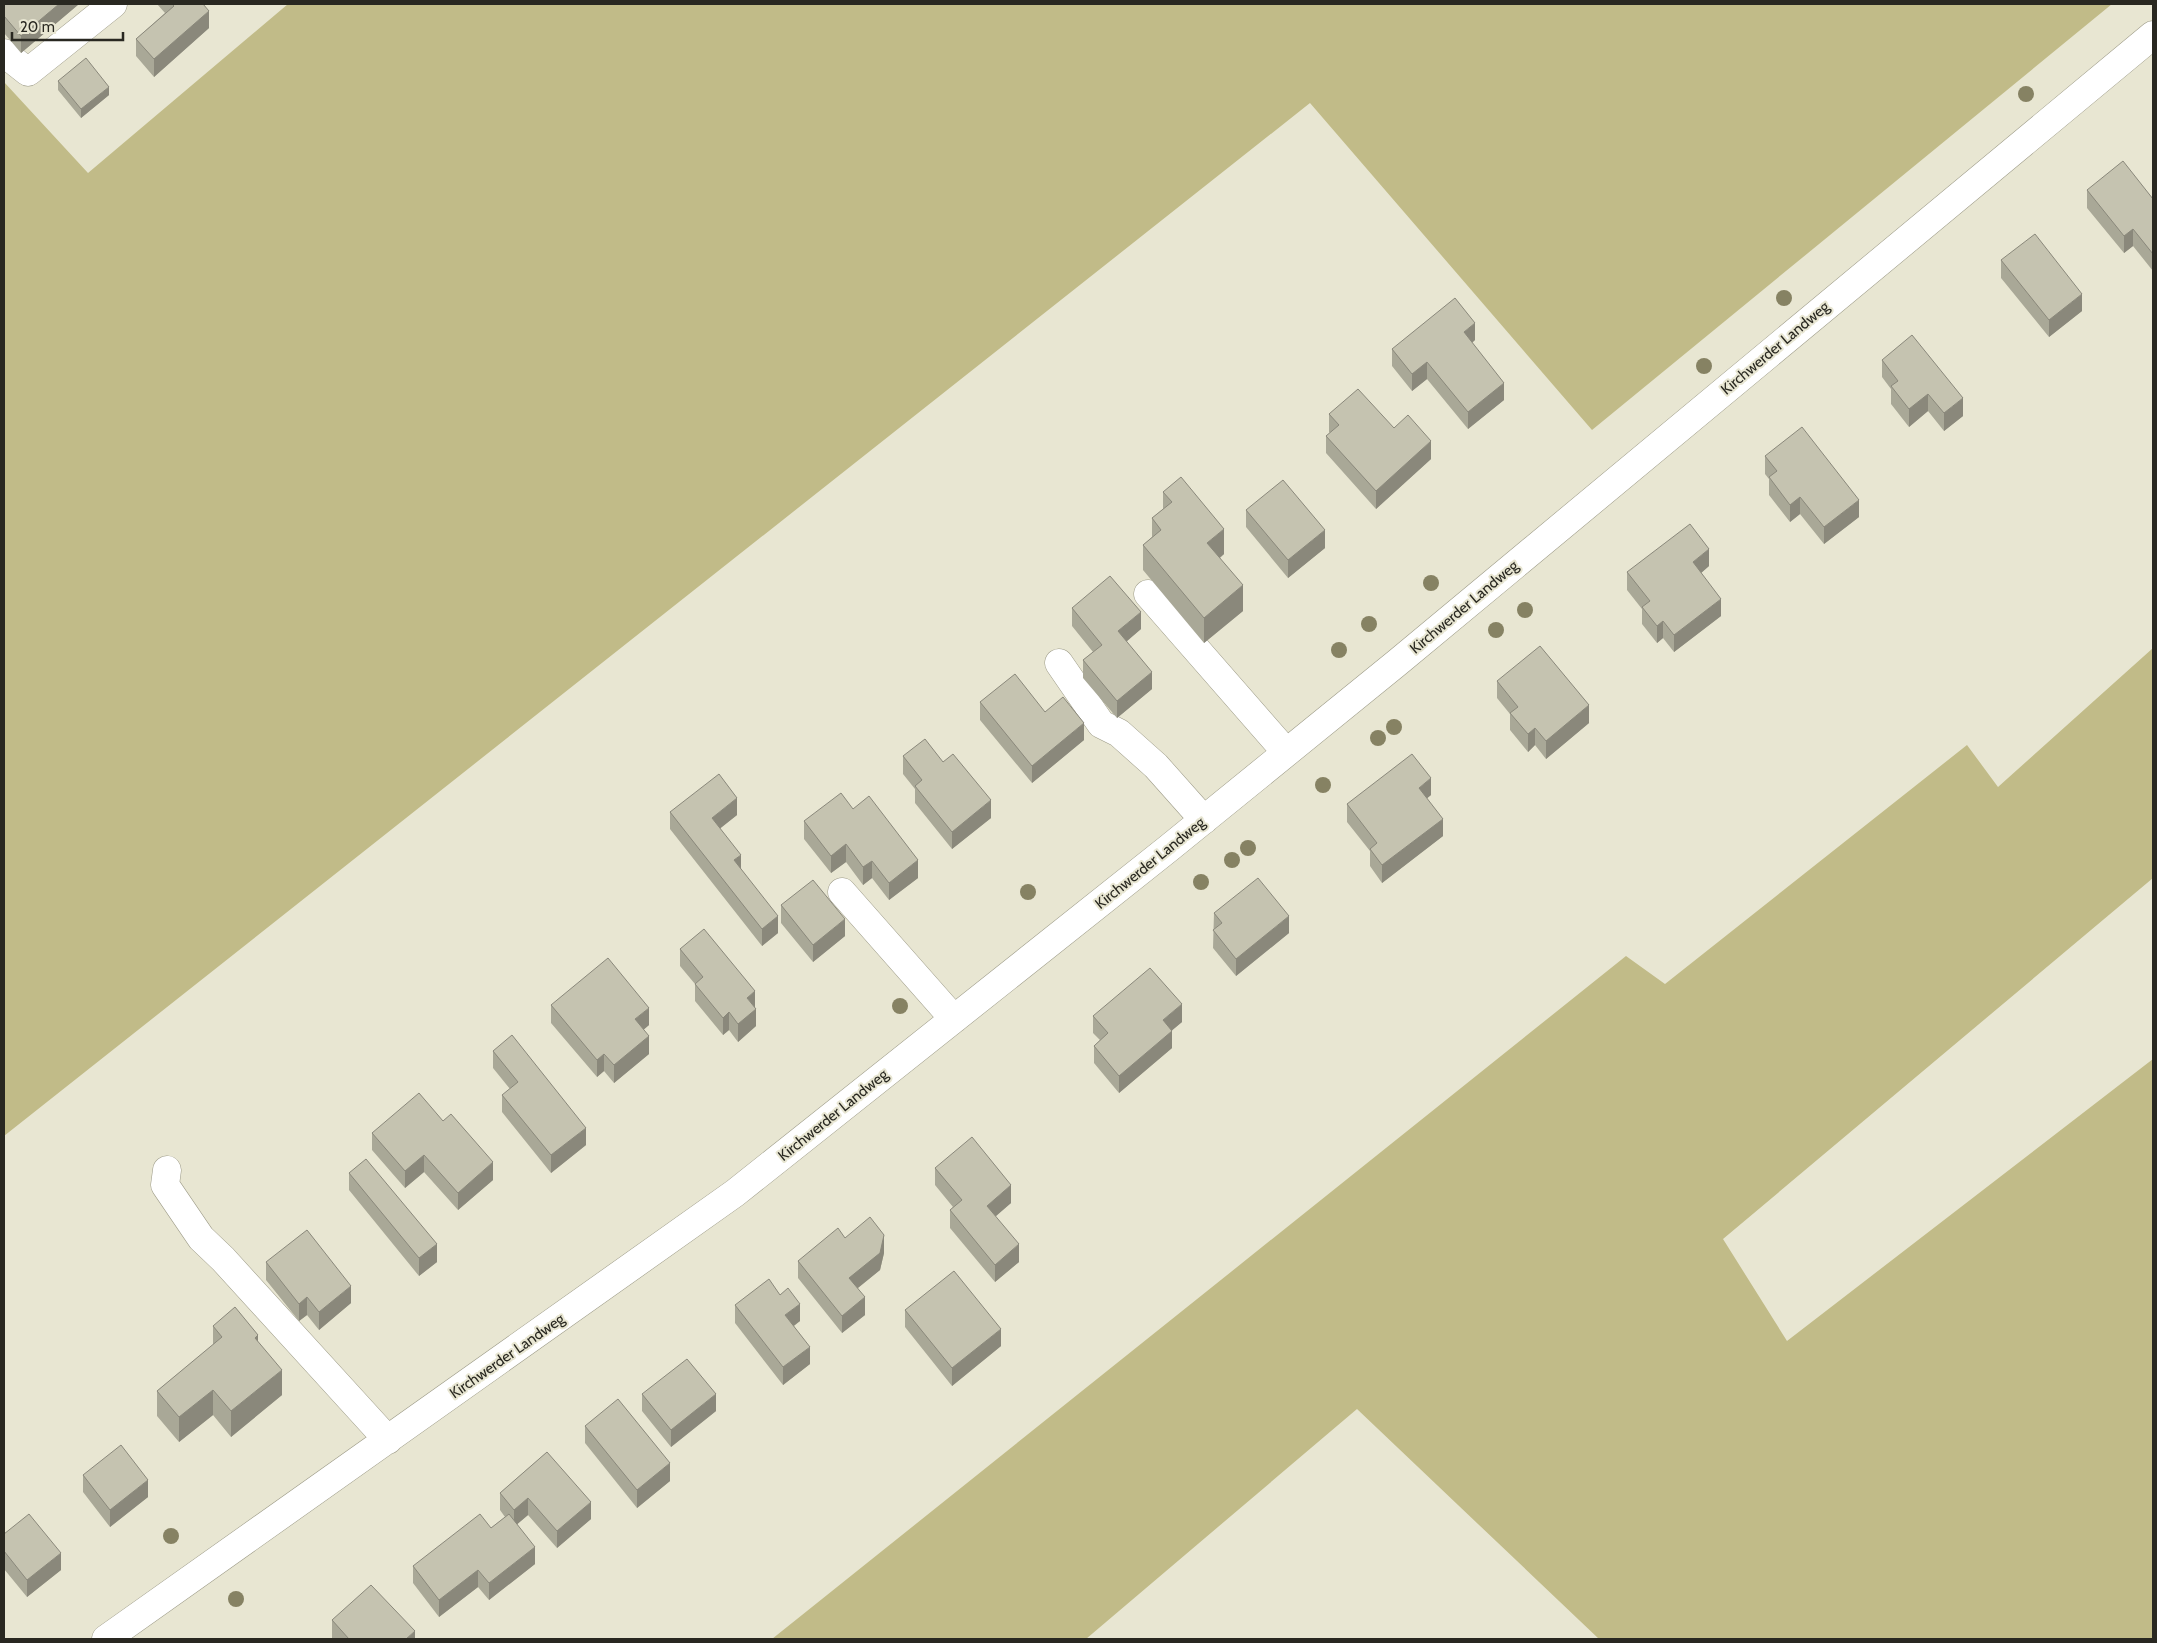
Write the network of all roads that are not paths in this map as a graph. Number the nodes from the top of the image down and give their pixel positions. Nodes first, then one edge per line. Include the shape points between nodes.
1 (113, 4) edge
2 (2153, 35) edge
3 (4, 52) edge
4 (1148, 594) dead end
5 (1059, 664) dead end
6 (1286, 752) junction
7 (1204, 820) junction
8 (842, 892) dead end
9 (954, 1019) junction
10 (167, 1170) dead end
11 (388, 1440) junction
12 (106, 1639) edge

1 - 3 street via 28,72
2 - 6 street, Kirchwerder Landweg
4 - 6 street
5 - 7 street via 1101,724 1119,733 1156,766
6 - 7 street, Kirchwerder Landweg
7 - 9 street, Kirchwerder Landweg
8 - 9 street
9 - 11 street, Kirchwerder Landweg via 735,1193
10 - 11 street via 165,1186 201,1238
11 - 12 street, Kirchwerder Landweg

